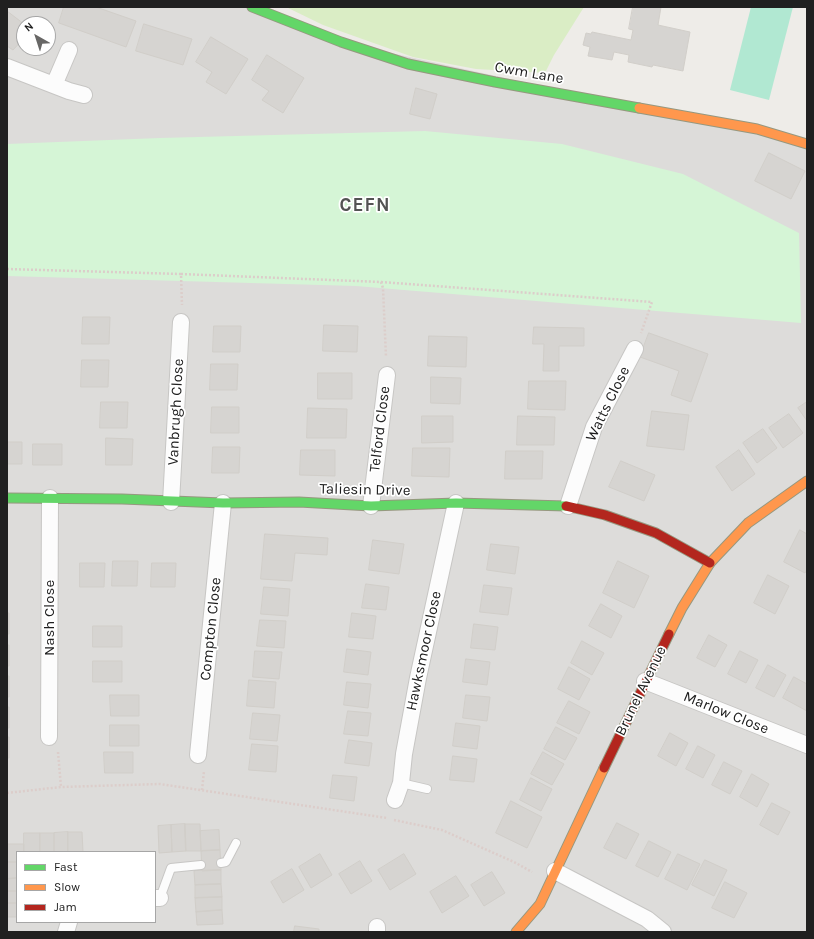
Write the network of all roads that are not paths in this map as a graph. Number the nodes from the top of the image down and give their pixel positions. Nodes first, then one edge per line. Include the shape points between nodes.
1 (252, 7) edge
2 (70, 50) dead end
3 (7, 67) edge
4 (54, 85) junction
5 (84, 95) dead end
6 (807, 144) edge
7 (181, 322) road end
8 (635, 348) road end
9 (387, 375) road end
10 (807, 481) edge
11 (7, 498) edge
12 (50, 498) junction
13 (171, 502) junction
14 (223, 503) junction
15 (456, 503) junction
16 (371, 506) junction
17 (568, 506) junction
18 (710, 563) junction
19 (645, 681) junction
20 (49, 737) road end
21 (807, 745) edge
22 (198, 755) dead end
23 (401, 783) junction
24 (427, 788) dead end
25 (395, 800) dead end
26 (236, 843) dead end
27 (220, 863) dead end
28 (201, 865) dead end
29 (553, 877) junction
30 (157, 898) edge
31 (516, 932) edge
32 (663, 932) edge

1 - 6 street, Cwm Lane via 341,42 408,64 757,129
2 - 4 street
3 - 4 street
4 - 5 street
7 - 13 street, Vanbrugh Close
8 - 17 street, Watts Close via 594,427
9 - 16 street, Telford Close
10 - 18 street, Brunel Avenue via 748,522
11 - 12 street, Taliesin Drive
12 - 13 street, Taliesin Drive
12 - 20 street, Nash Close
13 - 14 street, Taliesin Drive
14 - 16 street, Taliesin Drive via 299,502
14 - 22 street, Compton Close
15 - 16 street, Taliesin Drive
15 - 17 street, Taliesin Drive
15 - 23 street, Hawksmoor Close via 418,678
17 - 18 street, Taliesin Drive via 605,515 656,533
18 - 19 street, Brunel Avenue via 682,608
19 - 21 street, Marlow Close
19 - 29 street, Brunel Avenue
23 - 24 lane
23 - 25 street, Hawksmoor Close
26 - 27 lane via 226,862
28 - 30 lane via 171,868
29 - 31 street, Brunel Avenue via 540,904
29 - 32 street via 647,919

